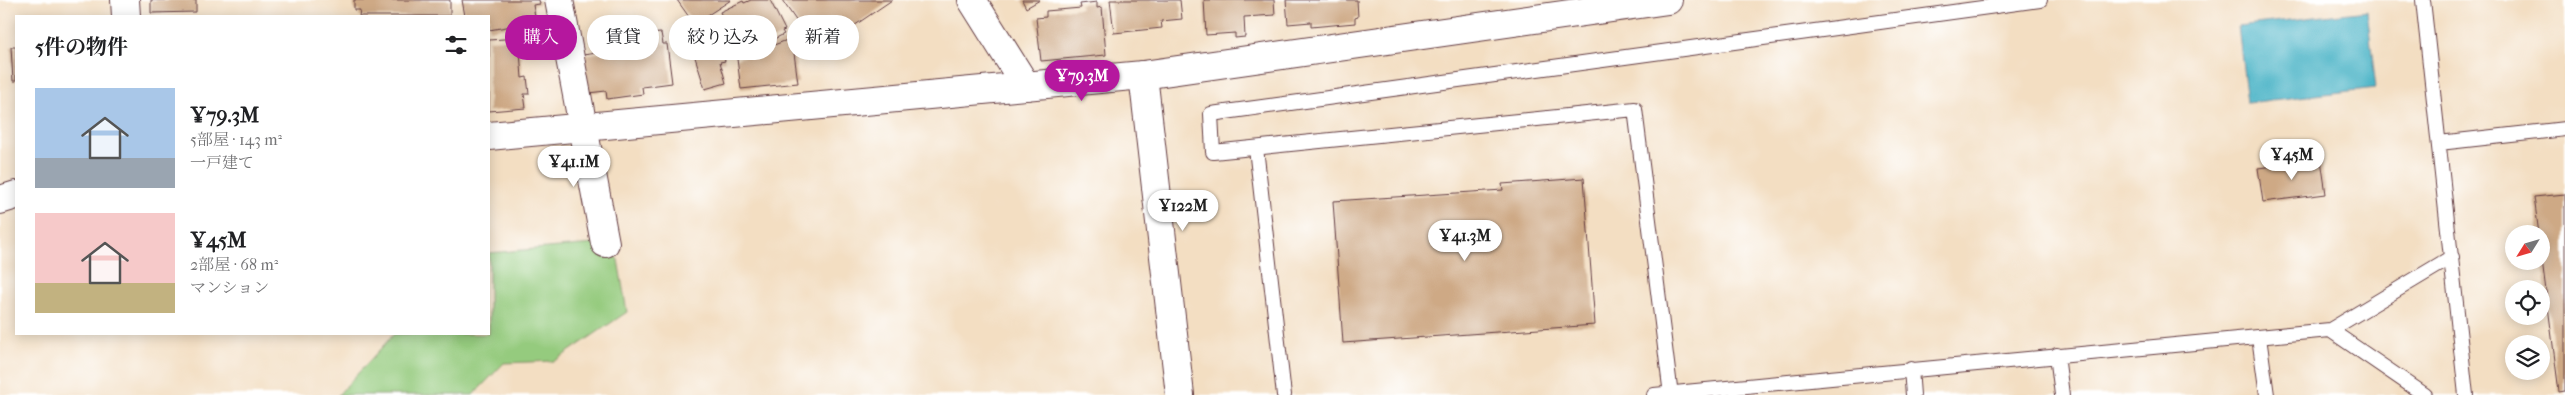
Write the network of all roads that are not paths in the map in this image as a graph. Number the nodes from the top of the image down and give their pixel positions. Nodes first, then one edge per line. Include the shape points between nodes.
1 (125, 0) edge
2 (559, 0) edge
3 (972, 0) edge
4 (1668, 0) edge
5 (2040, 0) edge
6 (2423, 0) edge
7 (126, 15) edge
8 (1143, 75) junction
9 (1026, 86) junction
10 (585, 127) junction
11 (2565, 129) edge
12 (490, 136) edge
13 (2439, 143) junction
14 (1256, 148) junction
15 (15, 195) edge
16 (0, 200) edge
17 (605, 243) dead end
18 (2452, 257) junction
19 (2330, 330) junction
20 (2259, 336) junction
21 (2057, 355) junction
22 (1911, 369) junction
23 (1671, 394) edge
24 (1180, 395) edge
25 (1284, 395) edge
26 (1654, 395) edge
27 (1913, 395) edge
28 (2062, 395) edge
29 (2267, 395) edge
30 (2425, 395) edge
31 (2466, 395) edge

1 - 7 street
2 - 10 street
3 - 9 street
4 - 8 street
5 - 14 lane via 1211,114 1213,152
6 - 13 lane
8 - 9 street
8 - 24 street
9 - 10 street
10 - 12 street
10 - 17 street
11 - 13 lane
13 - 18 lane
14 - 23 lane via 1636,109
14 - 25 lane
15 - 16 street
18 - 19 lane
18 - 31 lane
19 - 20 lane
19 - 30 lane
20 - 21 lane
20 - 29 lane
21 - 22 lane
21 - 28 lane
22 - 23 lane
22 - 27 lane
23 - 26 lane

